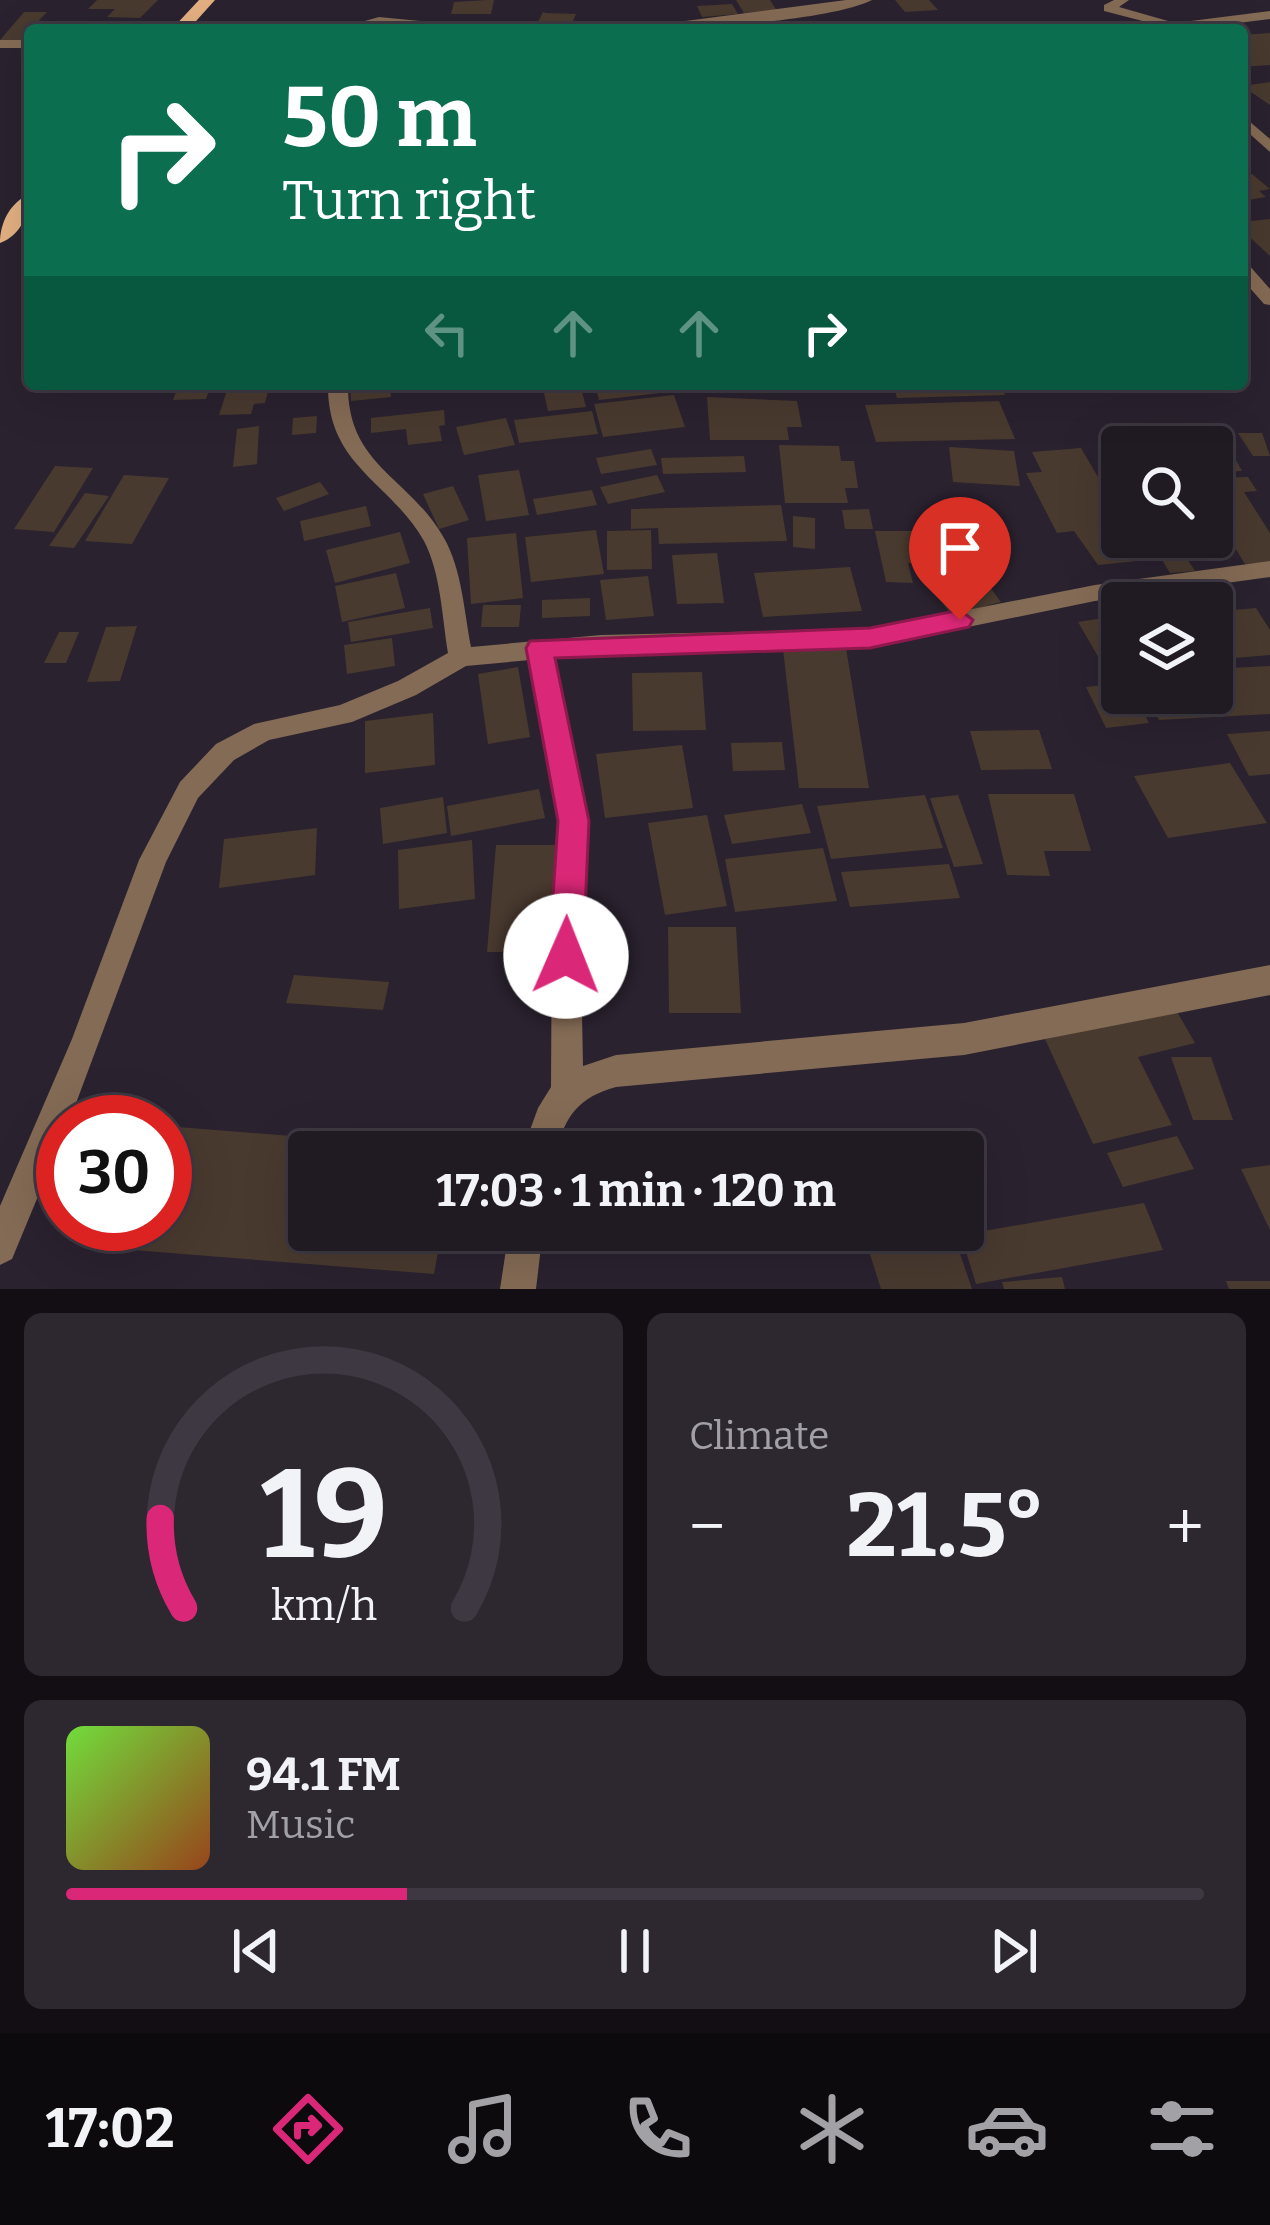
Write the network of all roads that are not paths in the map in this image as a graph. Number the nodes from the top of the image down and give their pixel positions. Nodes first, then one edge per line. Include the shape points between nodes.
1 (207, 0) edge
2 (866, 0) edge
3 (1123, 0) edge
4 (1270, 19) edge
5 (185, 24) edge
6 (358, 24) edge
7 (434, 24) edge
8 (682, 24) edge
9 (1163, 24) edge
10 (1214, 24) edge
11 (1248, 125) edge
12 (1270, 148) edge
13 (1248, 275) edge
14 (1270, 300) edge
15 (338, 390) edge
16 (1270, 569) edge
17 (540, 648) junction
18 (461, 657) junction
19 (1270, 980) edge
20 (567, 1092) junction
21 (545, 1131) edge
22 (0, 1246) edge
23 (523, 1251) edge
24 (518, 1289) edge

1 - 5 main road
2 - 8 street
3 - 9 street via 1108,8
4 - 10 street
6 - 7 street via 384,16
11 - 12 street
13 - 14 street
15 - 18 street via 340,418 359,457 435,540
16 - 17 street via 1095,593 870,638
17 - 18 street
17 - 20 street via 574,821
18 - 22 street via 343,715 263,731 225,752 188,790 152,860
19 - 20 street via 964,1039 616,1071
20 - 21 street
23 - 24 street

